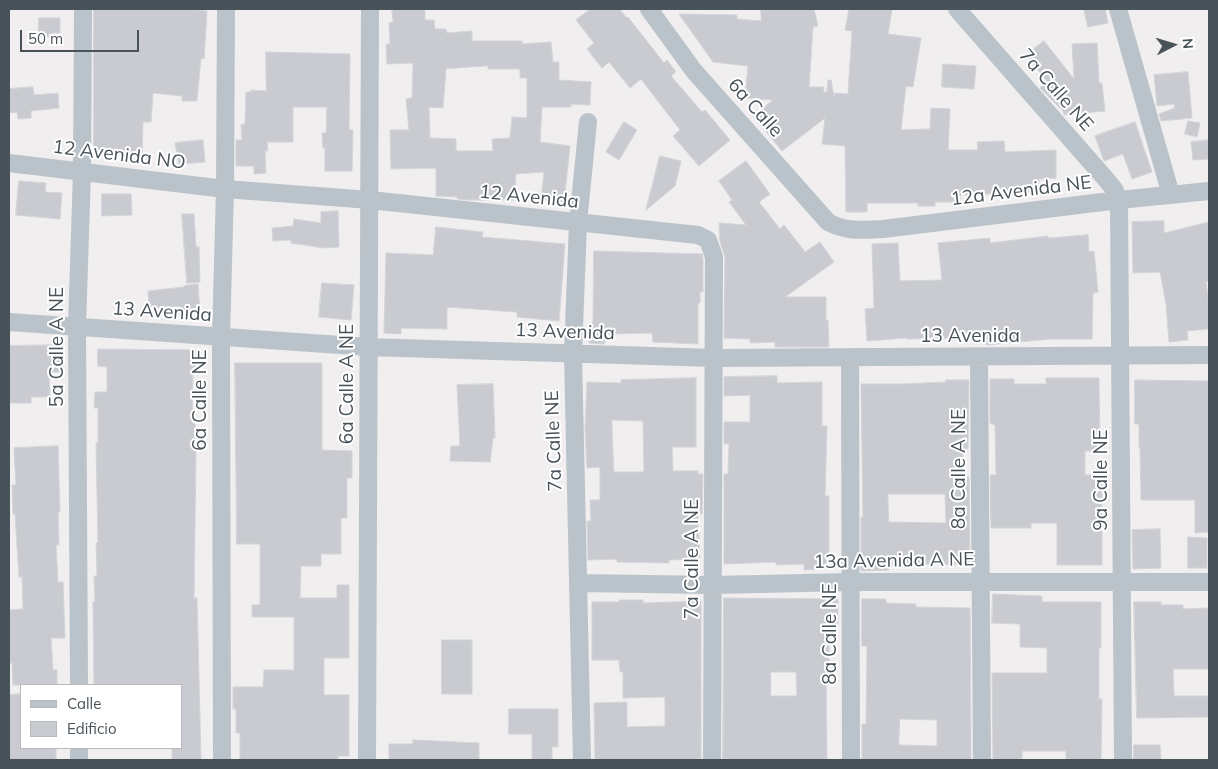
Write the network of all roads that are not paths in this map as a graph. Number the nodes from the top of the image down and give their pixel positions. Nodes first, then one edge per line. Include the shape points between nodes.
1 (83, 9) edge
2 (226, 9) edge
3 (370, 9) edge
4 (649, 9) edge
5 (957, 9) edge
6 (1118, 9) edge
7 (588, 122) dead end
8 (9, 163) edge
9 (82, 172) junction
10 (225, 189) junction
11 (1209, 191) edge
12 (1171, 195) junction
13 (370, 200) junction
14 (1119, 200) junction
15 (578, 224) junction
16 (838, 227) joint
17 (9, 322) edge
18 (77, 327) junction
19 (221, 338) junction
20 (369, 347) junction
21 (573, 354) junction
22 (1209, 355) edge
23 (850, 357) junction
24 (1122, 357) junction
25 (714, 358) junction
26 (980, 358) junction
27 (981, 581) junction
28 (851, 582) junction
29 (1122, 582) junction
30 (1209, 582) edge
31 (580, 583) junction
32 (713, 585) junction
33 (79, 684) edge
34 (222, 760) edge
35 (367, 760) edge
36 (582, 760) edge
37 (712, 760) edge
38 (851, 760) edge
39 (982, 760) edge
40 (1123, 760) edge

1 - 9 street, 5a Calle A NE
2 - 10 street, 6a Calle NE
3 - 13 street, 6a Calle A NE
4 - 16 street, 6a Calle via 694,71 828,222
5 - 14 street, 7a Calle NE via 1114,189
6 - 12 street
7 - 15 street, 7a Calle NE
8 - 9 street, 12 Avenida NO
9 - 10 street, 12 Avenida NO
9 - 18 street, 5a Calle A NE
10 - 13 street, 12 Avenida
10 - 19 street, 6a Calle NE
11 - 12 street, 12a Avenida NE
12 - 14 street, 12a Avenida NE
13 - 15 street, 12 Avenida
13 - 20 street, 6a Calle A NE
14 - 16 street, 12a Avenida NE via 883,229
14 - 24 street, 9a Calle NE
15 - 21 street, 7a Calle NE
15 - 25 street, 12 Avenida via 698,235 708,240 714,257
17 - 18 street, 13 Avenida
18 - 19 street, 13 Avenida
18 - 33 street, 5a Calle A NE
19 - 20 street, 13 Avenida
19 - 34 street, 6a Calle NE
20 - 21 street, 13 Avenida
20 - 35 street, 6a Calle A NE
21 - 25 street, 13 Avenida
21 - 31 street, 7a Calle NE
22 - 24 street, 13 Avenida
23 - 25 street, 13 Avenida
23 - 26 street, 13 Avenida
23 - 28 street, 8a Calle NE
24 - 26 street, 13 Avenida
24 - 29 street, 9a Calle NE
25 - 32 street, 7a Calle A NE
26 - 27 street, 8a Calle A NE
27 - 28 street, 13a Avenida A NE
27 - 29 street, 13a Avenida A NE
27 - 39 street, 8a Calle A NE
28 - 32 street, 13a Avenida A NE
28 - 38 street, 8a Calle NE
29 - 30 street, 13a Avenida A NE
29 - 40 street, 9a Calle NE
31 - 32 street, 13a Avenida A NE
31 - 36 street, 7a Calle NE
32 - 37 street, 7a Calle A NE

